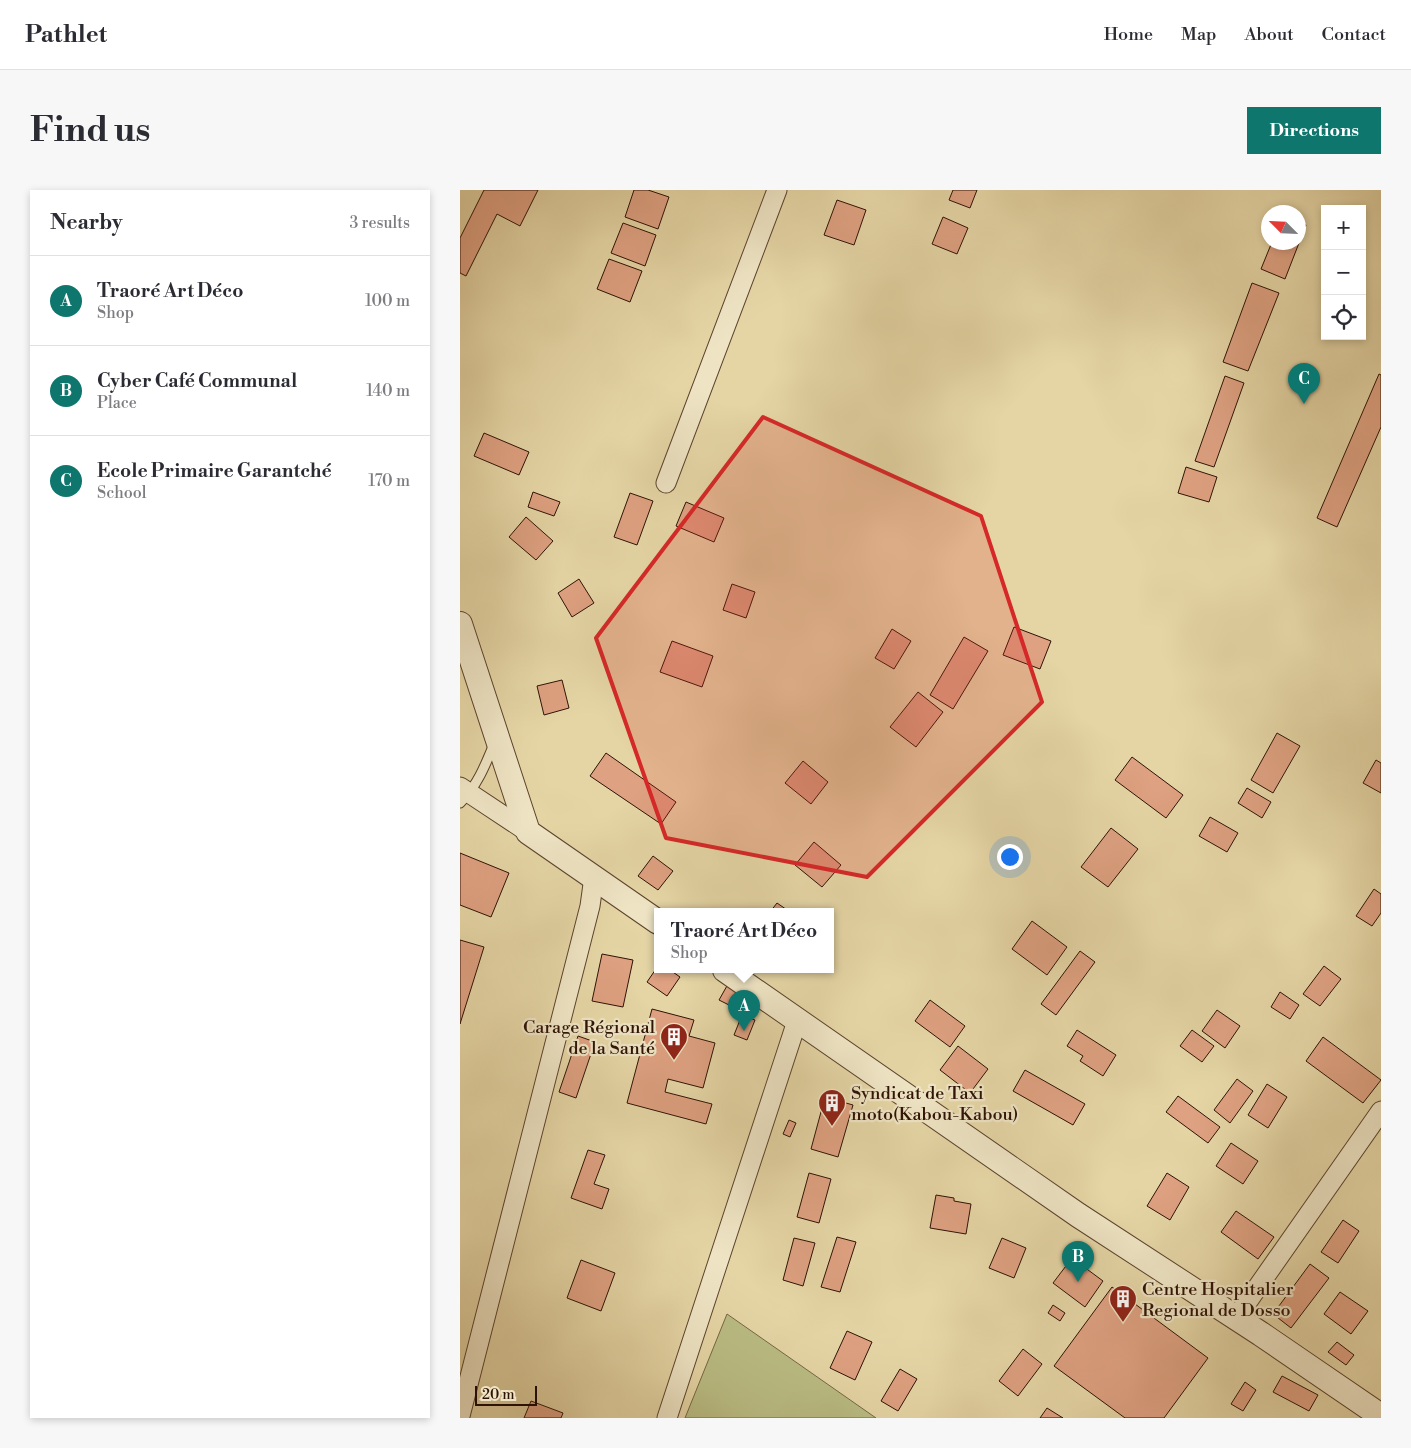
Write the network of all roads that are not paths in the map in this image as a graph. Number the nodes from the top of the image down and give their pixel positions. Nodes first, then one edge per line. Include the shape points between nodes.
1 (772, 192) edge
2 (666, 483) dead end
3 (460, 624) edge
4 (497, 737) junction
5 (463, 794) edge
6 (528, 832) junction
7 (594, 877) junction
8 (654, 919) edge
9 (729, 973) edge
10 (797, 1021) junction
11 (1381, 1111) edge
12 (1236, 1318) junction
13 (460, 1416) edge
14 (1381, 1416) edge
15 (666, 1418) edge

1 - 2 street
3 - 4 street
4 - 5 lane via 481,776
4 - 6 street
5 - 6 street
6 - 7 street
7 - 8 street
7 - 13 street via 590,906
9 - 10 street
10 - 12 street via 1078,1215
10 - 15 street
11 - 12 street
12 - 14 street

